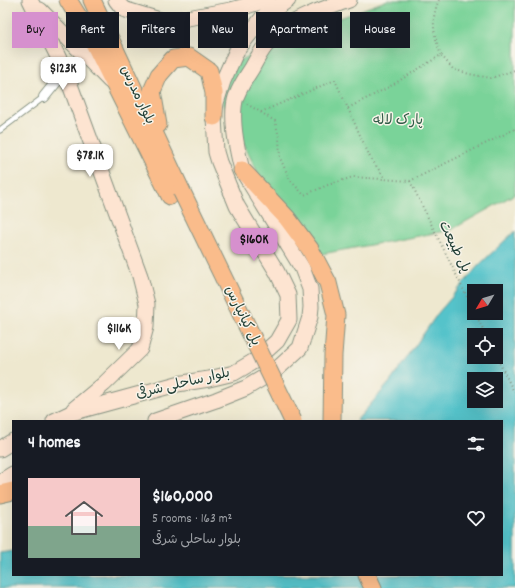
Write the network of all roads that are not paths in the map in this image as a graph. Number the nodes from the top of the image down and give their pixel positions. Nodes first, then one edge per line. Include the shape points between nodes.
1 (30, 0) edge
2 (68, 0) edge
3 (92, 0) edge
4 (116, 0) edge
5 (268, 0) edge
6 (288, 0) edge
7 (349, 0) edge
8 (65, 71) junction
9 (116, 86) junction
10 (44, 97) joint
11 (214, 118) junction
12 (0, 130) edge
13 (163, 151) junction
14 (242, 170) junction
15 (176, 193) junction
16 (71, 413) junction
17 (56, 420) edge
18 (158, 420) edge
19 (280, 420) edge
20 (292, 420) edge
21 (332, 420) edge
22 (12, 442) edge
23 (0, 449) edge
24 (12, 475) edge
25 (0, 482) edge
26 (12, 492) edge
27 (0, 494) edge
28 (354, 576) edge
29 (367, 576) edge
30 (360, 588) edge
31 (373, 588) edge

1 - 8 main road
1 - 9 main road
2 - 9 highway, بلوار مدرس
3 - 13 highway, بلوار مدرس
4 - 5 main road via 123,8 166,22
6 - 11 main road, بلوار ساحلی شرقی via 264,17 236,50 216,103
7 - 14 main road, بلوار ساحلی شرقی via 315,12 286,28 266,44 236,97 234,132
8 - 10 street
8 - 16 main road via 140,276 147,304 146,327 140,349
9 - 15 highway, بلوار مدرس
10 - 12 lane
11 - 13 highway via 214,92 209,71 189,58 173,59 159,75 152,91
11 - 16 main road, بلوار ساحلی شرقی via 219,162 237,206 288,295 289,320 277,340 256,360 234,373 177,384
13 - 15 highway, بلوار مدرس
14 - 18 main road, بلوار ساحلی شرقی via 302,268 310,290 310,317 300,348 276,370 246,388
14 - 21 highway via 287,218 310,249 328,283 336,315
15 - 19 highway
15 - 20 highway, پل کیانپارس, bridge
16 - 17 main road, بلوار ساحلی شرقی
22 - 23 main road
24 - 25 main road
26 - 27 highway
28 - 30 highway
29 - 31 highway

